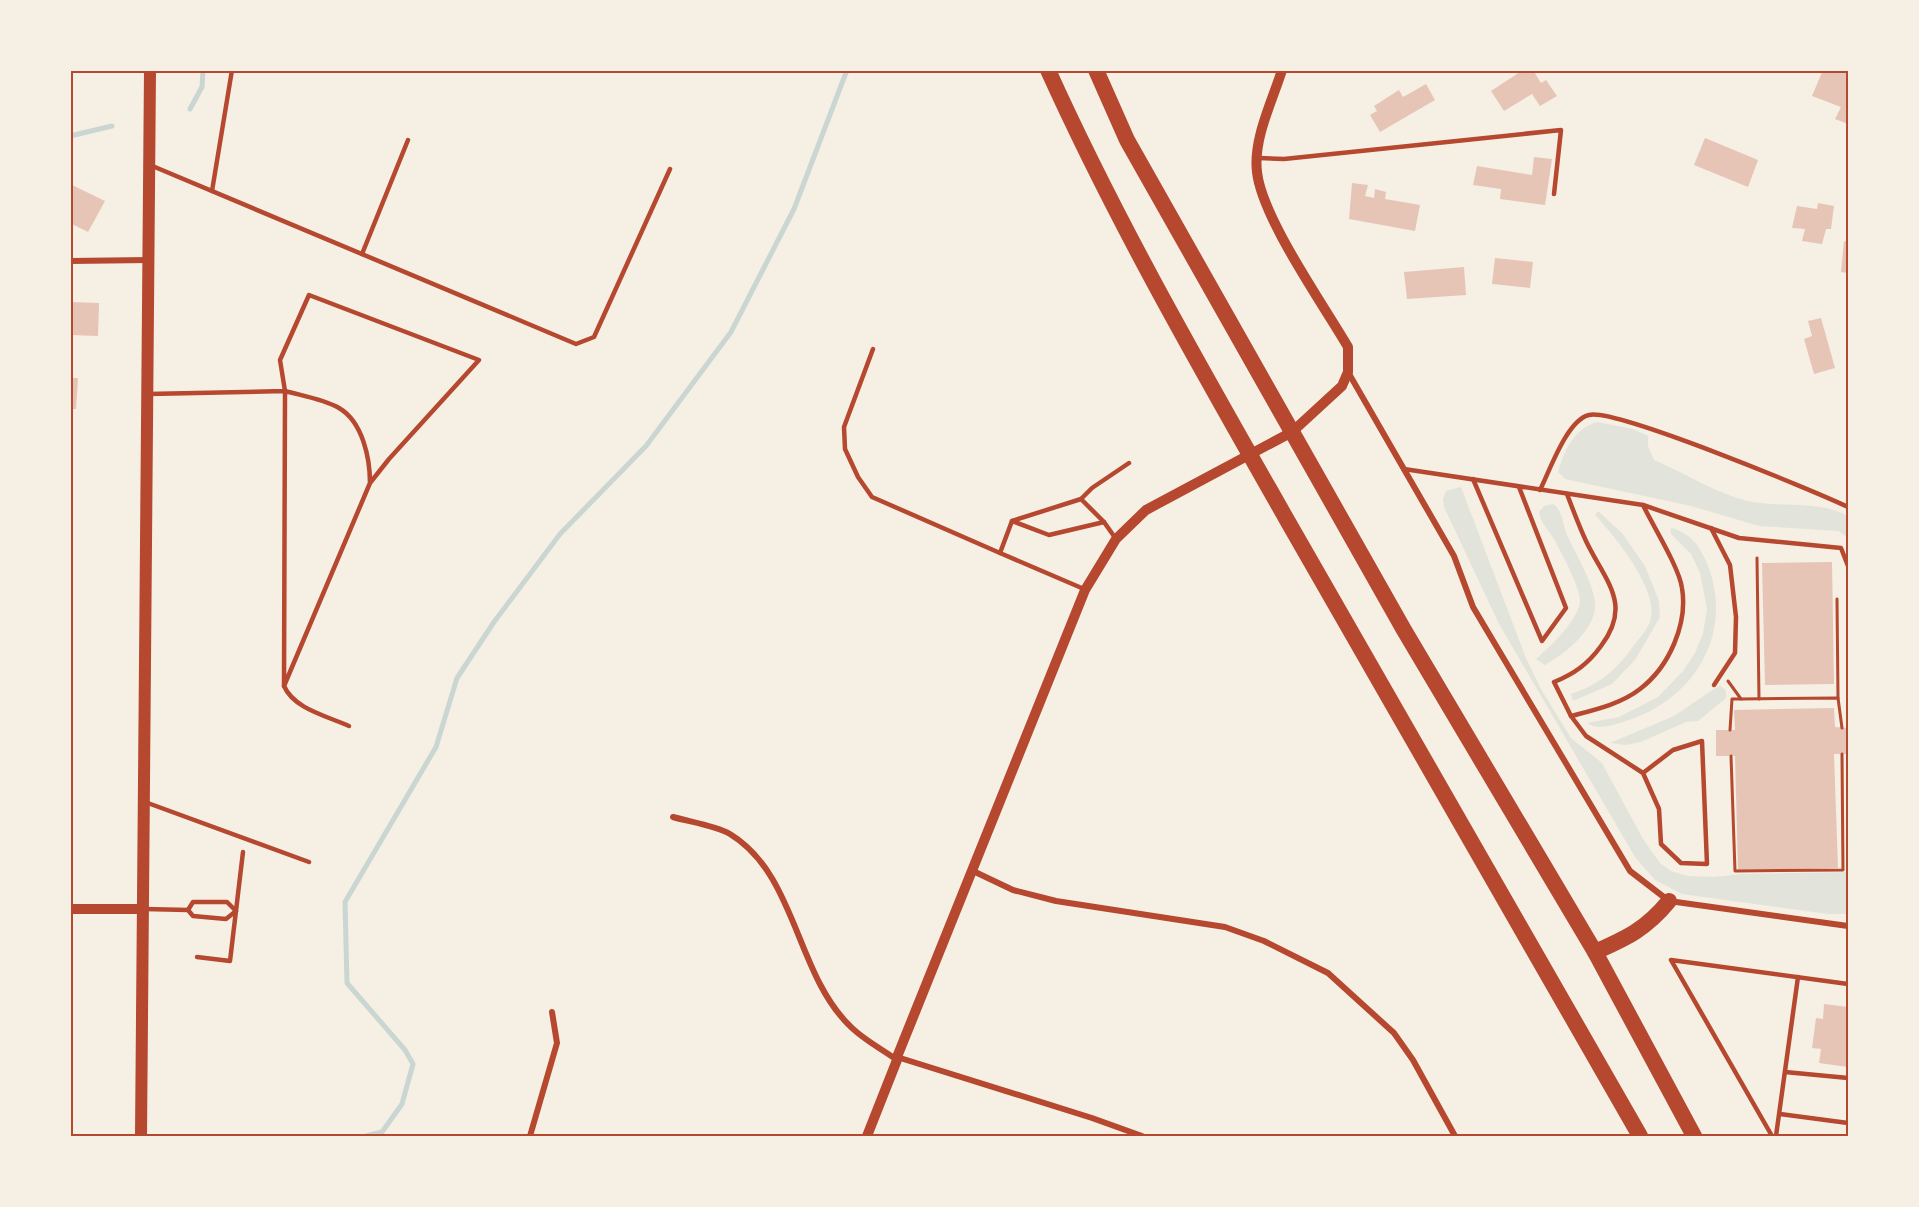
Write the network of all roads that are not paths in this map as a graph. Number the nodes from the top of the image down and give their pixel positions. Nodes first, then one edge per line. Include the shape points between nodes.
1 (150, 70) edge
2 (232, 70) edge
3 (1048, 70) edge
4 (1096, 70) edge
5 (1282, 70) edge
6 (408, 140) dead end
7 (1259, 158) junction
8 (150, 165) junction
9 (670, 169) dead end
10 (212, 191) junction
11 (1554, 194) dead end
12 (362, 254) junction
13 (70, 261) edge
14 (149, 261) junction
15 (873, 349) dead end
16 (1348, 372) junction
17 (285, 391) junction
18 (147, 394) junction
19 (1292, 432) junction
20 (1250, 455) junction
21 (1129, 463) dead end
22 (1404, 469) junction
23 (1473, 479) junction
24 (370, 483) junction
25 (1519, 487) junction
26 (1540, 490) junction
27 (1567, 494) junction
28 (1082, 499) junction
29 (1642, 505) junction
30 (1848, 507) edge
31 (1012, 521) junction
32 (1104, 522) junction
33 (1711, 528) junction
34 (1116, 540) junction
35 (1000, 553) junction
36 (1848, 566) edge
37 (1085, 590) junction
38 (1714, 684) dead end
39 (284, 686) junction
40 (1571, 716) junction
41 (349, 726) dead end
42 (1643, 773) junction
43 (143, 801) junction
44 (673, 817) dead end
45 (243, 852) dead end
46 (309, 862) dead end
47 (973, 872) junction
48 (1670, 901) junction
49 (70, 909) edge
50 (142, 909) junction
51 (188, 910) junction
52 (236, 911) junction
53 (1848, 926) edge
54 (1595, 952) junction
55 (197, 957) dead end
56 (1798, 977) junction
57 (1848, 984) edge
58 (552, 1012) dead end
59 (897, 1058) junction
60 (1785, 1072) junction
61 (1848, 1078) edge
62 (1780, 1114) junction
63 (1848, 1123) edge
64 (141, 1137) edge
65 (530, 1137) edge
66 (867, 1137) edge
67 (1142, 1137) edge
68 (1455, 1137) edge
69 (1640, 1137) edge
70 (1694, 1137) edge
71 (1774, 1137) edge

1 - 8 main road
2 - 10 lane
3 - 20 highway via 1092,164
4 - 19 highway via 1126,140
5 - 7 street via 1259,139
6 - 12 lane
7 - 11 lane via 1284,159 1561,130
7 - 16 street via 1257,172 1269,213 1348,346
8 - 10 lane
8 - 14 main road
9 - 12 lane via 594,337 576,344
10 - 12 lane
13 - 14 street
14 - 18 main road
15 - 35 lane via 844,427 845,449 858,477 872,497
16 - 19 street via 1342,386
16 - 22 street
17 - 18 lane
17 - 24 lane via 342,410 360,434 370,457
17 - 24 lane via 280,360 309,295 479,360
17 - 39 lane
18 - 43 main road
19 - 20 street
19 - 54 highway
20 - 34 street via 1155,504
20 - 69 highway
21 - 28 lane
22 - 23 lane
22 - 48 street via 1454,556 1473,608 1630,871
23 - 25 lane
23 - 25 lane via 1542,641 1566,608
24 - 39 lane
25 - 26 lane
26 - 27 lane
26 - 30 lane via 1572,426 1588,415 1600,414 1657,430
27 - 29 lane
27 - 40 lane via 1612,587 1617,615 1593,657 1574,674 1554,682
28 - 31 lane
28 - 32 lane
29 - 33 lane
29 - 40 lane via 1682,586 1684,616 1668,657 1640,689 1599,709
31 - 32 lane via 1049,535
31 - 35 lane
32 - 34 lane
33 - 36 lane via 1739,538 1841,548
33 - 38 lane via 1730,565 1736,617 1736,653
34 - 37 street
35 - 37 lane
37 - 47 street
39 - 41 lane via 300,704
40 - 42 lane via 1586,736
42 - 42 lane via 1659,809 1661,844 1681,863 1707,864 1702,741 1673,750
43 - 46 lane
43 - 50 main road
44 - 59 street via 728,833 754,851 780,892 819,982 842,1017
45 - 52 lane
47 - 59 street
47 - 68 street via 1014,890 1056,901 1225,927 1264,941 1328,973 1394,1033
48 - 53 street
48 - 54 highway via 1636,934
49 - 50 street
50 - 51 lane
50 - 64 main road
51 - 52 lane via 194,916 216,919 226,919
51 - 52 lane via 194,902 228,902
52 - 55 lane via 230,961
54 - 70 highway
56 - 57 lane
56 - 60 lane
56 - 71 lane via 1671,960
58 - 65 street via 557,1044
59 - 66 street
59 - 67 street
60 - 61 lane
60 - 62 lane
62 - 63 lane
62 - 71 lane

